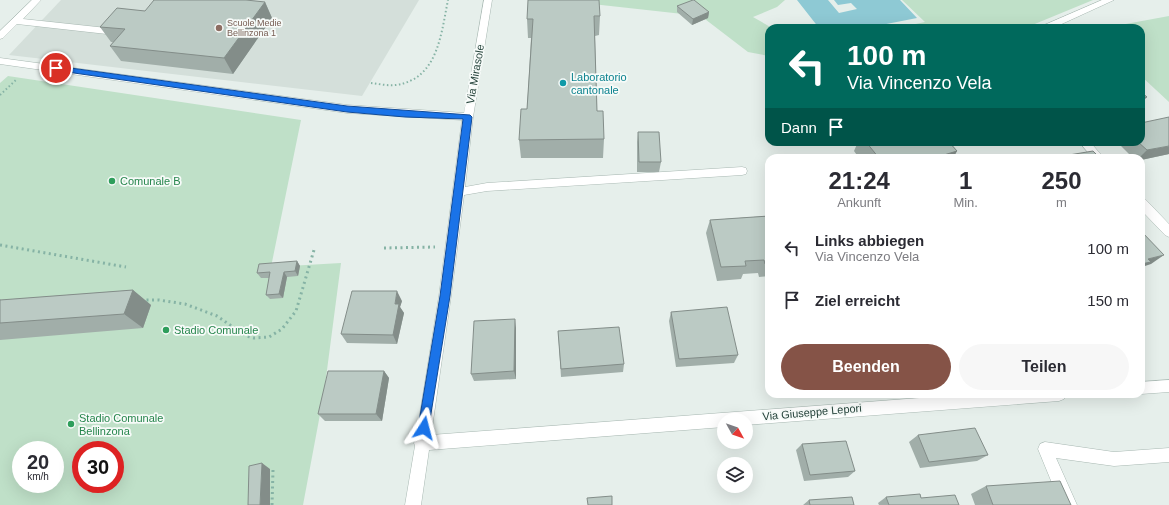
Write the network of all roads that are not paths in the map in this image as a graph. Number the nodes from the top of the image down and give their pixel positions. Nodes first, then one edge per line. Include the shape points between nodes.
1 (37, 0) edge
2 (488, 0) edge
3 (1110, 0) edge
4 (15, 22) junction
5 (1054, 24) edge
6 (116, 32) edge
7 (0, 36) edge
8 (0, 61) edge
9 (468, 117) junction
10 (1088, 146) edge
11 (1095, 154) edge
12 (742, 171) dead end
13 (458, 192) junction
14 (1145, 206) edge
15 (1169, 232) edge
16 (1169, 386) edge
17 (1145, 388) edge
18 (1007, 398) edge
19 (421, 443) junction
20 (1169, 455) edge
21 (412, 505) edge
22 (1069, 505) edge

1 - 4 street
2 - 9 street, Via Mirasole
3 - 5 street
4 - 6 street
4 - 7 street
8 - 9 street via 347,109
9 - 13 street, Via Mirasole
10 - 11 street
12 - 13 street via 487,187
13 - 19 street, Via Mirasole via 445,296
14 - 15 street
16 - 17 street
18 - 19 street, Via Giuseppe Lepori
19 - 21 street, Via Mirasole
20 - 22 street via 1114,459 1045,449

